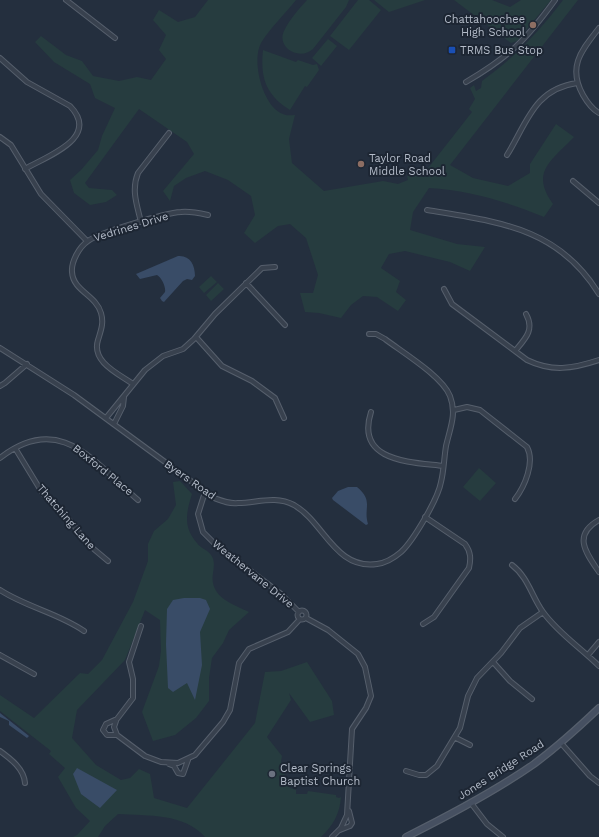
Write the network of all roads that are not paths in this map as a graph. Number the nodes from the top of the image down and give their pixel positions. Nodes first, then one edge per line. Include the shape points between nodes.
1 (66, 0) edge
2 (555, 0) edge
3 (599, 29) edge
4 (115, 38) dead end
5 (0, 58) edge
6 (466, 82) dead end
7 (577, 83) junction
8 (599, 113) edge
9 (170, 133) dead end
10 (0, 137) edge
11 (507, 155) dead end
12 (25, 169) junction
13 (573, 181) dead end
14 (599, 203) edge
15 (427, 210) dead end
16 (208, 215) dead end
17 (141, 222) junction
18 (87, 241) junction
19 (275, 267) dead end
20 (246, 283) junction
21 (444, 289) dead end
22 (599, 294) edge
23 (526, 314) dead end
24 (285, 325) dead end
25 (369, 334) dead end
26 (196, 337) junction
27 (0, 348) edge
28 (515, 351) junction
29 (599, 360) edge
30 (27, 364) junction
31 (133, 384) junction
32 (0, 386) edge
33 (124, 397) junction
34 (454, 410) junction
35 (371, 412) dead end
36 (106, 418) junction
37 (284, 418) dead end
38 (114, 424) junction
39 (15, 448) junction
40 (0, 458) edge
41 (443, 466) junction
42 (205, 492) junction
43 (515, 499) dead end
44 (138, 500) dead end
45 (425, 517) junction
46 (599, 520) edge
47 (108, 561) dead end
48 (512, 566) dead end
49 (599, 572) edge
50 (0, 590) edge
51 (299, 612) junction
52 (543, 612) junction
53 (306, 618) junction
54 (300, 619) junction
55 (423, 624) dead end
56 (141, 626) dead end
57 (84, 631) dead end
58 (599, 642) edge
59 (588, 655) junction
60 (0, 656) edge
61 (493, 662) junction
62 (599, 666) edge
63 (34, 674) dead end
64 (532, 699) dead end
65 (599, 708) edge
66 (117, 719) junction
67 (117, 735) junction
68 (456, 738) junction
69 (561, 743) junction
70 (470, 744) dead end
71 (0, 751) edge
72 (189, 758) junction
73 (168, 763) junction
74 (406, 770) dead end
75 (25, 783) dead end
76 (599, 783) edge
77 (471, 802) junction
78 (348, 807) junction
79 (337, 832) junction
80 (332, 837) edge
81 (406, 837) edge
82 (503, 837) edge

1 - 4 street
2 - 6 street via 516,47 497,64
3 - 7 street via 585,45 577,61
5 - 12 street via 27,82 70,106 79,120 78,134 73,140 64,148
7 - 8 street via 586,100
7 - 11 street via 559,87 541,98
9 - 17 street via 138,173 134,194
10 - 12 street via 11,145
12 - 18 street via 41,194
13 - 14 street
15 - 22 street via 500,223 536,236 569,259
16 - 17 street, Vedrines Drive via 181,212
17 - 18 street, Vedrines Drive via 100,234
18 - 31 street, Vedrines Drive via 79,250 72,265 73,277 78,287 95,301 101,312 102,326 97,346 100,358
19 - 20 street via 262,268
20 - 24 street
20 - 26 street
21 - 28 street via 452,304
23 - 28 street via 530,321 530,329
25 - 34 street, Byers Road via 376,334 385,339 439,380 449,394
26 - 31 street via 183,349 153,362
26 - 37 street via 222,366 275,398
27 - 30 street, Byers Road
28 - 29 street via 527,360 549,368 568,369
30 - 32 street
30 - 36 street, Byers Road
31 - 33 street
33 - 36 street
33 - 38 street via 123,406
34 - 41 street, Byers Road
34 - 43 street via 466,407 480,410 527,447 530,465 520,493
35 - 41 street via 368,422 370,435 375,446 384,454 398,461
36 - 38 street, Byers Road
38 - 42 street, Byers Road
39 - 40 street, Boxford Place
39 - 44 street, Boxford Place via 35,439 48,438 73,445
39 - 47 street, Thatching Lane via 43,494 67,517 89,545
41 - 45 street, Byers Road via 438,491
42 - 45 street, Byers Road via 226,502 276,500 294,505 340,553 367,564 387,561 401,552
42 - 51 street, Weathervane Drive via 198,514 203,532 281,594
45 - 55 street via 465,544 471,560 469,568 434,617
46 - 49 street via 588,528 583,545
48 - 52 street via 523,575
50 - 57 street via 23,603 61,617
51 - 53 street via 306,612
51 - 54 street
52 - 59 street
52 - 61 street via 520,628
53 - 54 street
53 - 78 street via 328,630 358,654 366,674 370,696 366,708 352,729
54 - 72 street via 288,632 249,649 240,659 230,710 204,745
56 - 66 street via 129,662 133,679 133,698
58 - 59 street
59 - 62 street
60 - 63 street
61 - 64 street via 510,681
61 - 68 street via 473,685
65 - 69 main road, Jones Bridge Road
66 - 67 street via 114,727
66 - 67 street via 106,724 103,730 107,735
67 - 73 street via 145,756
68 - 70 street
68 - 74 street via 432,771 426,775
69 - 76 street
69 - 77 main road, Jones Bridge Road via 532,765
71 - 75 street via 19,768
72 - 73 street via 178,763
72 - 73 street via 183,774 178,774 174,766
77 - 81 main road, Jones Bridge Road
77 - 82 street via 487,824
78 - 79 street via 345,821
78 - 79 street via 352,824
79 - 80 street

